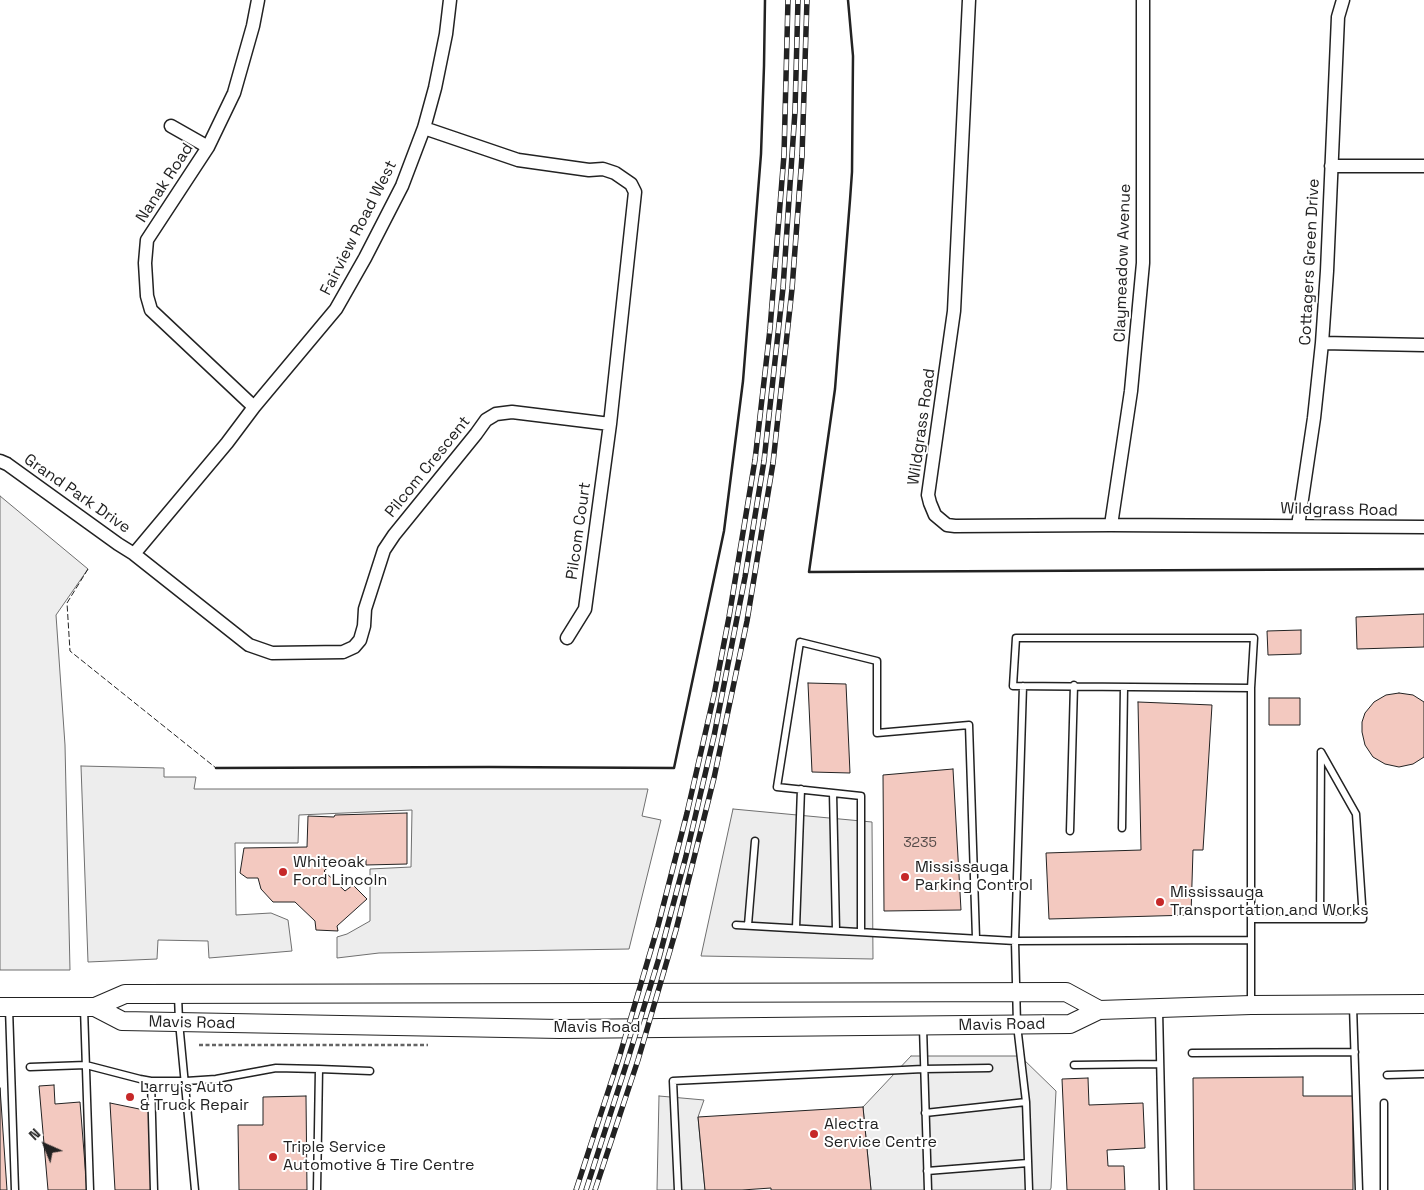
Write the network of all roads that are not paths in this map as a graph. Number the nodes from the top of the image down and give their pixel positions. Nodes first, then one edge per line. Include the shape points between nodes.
1 (258, 0) edge
2 (450, 0) edge
3 (969, 0) edge
4 (1143, 0) edge
5 (1343, 0) edge
6 (171, 126) dead end
7 (424, 128) junction
8 (208, 147) junction
9 (1331, 166) junction
10 (1424, 166) edge
11 (1322, 343) junction
12 (1424, 345) edge
13 (254, 407) junction
14 (610, 424) junction
15 (0, 461) edge
16 (1111, 526) junction
17 (1298, 526) junction
18 (1424, 527) edge
19 (134, 554) junction
20 (567, 638) dead end
21 (1024, 686) junction
22 (1074, 686) junction
23 (1124, 687) junction
24 (1251, 688) junction
25 (801, 789) junction
26 (833, 793) junction
27 (1122, 828) dead end
28 (1070, 831) dead end
29 (755, 841) dead end
30 (1251, 919) junction
31 (1320, 919) junction
32 (736, 925) dead end
33 (748, 925) junction
34 (796, 928) junction
35 (836, 930) junction
36 (861, 932) junction
37 (976, 938) junction
38 (1015, 940) junction
39 (1251, 940) junction
40 (1016, 992) junction
41 (178, 994) junction
42 (1424, 1004) edge
43 (1251, 1005) junction
44 (1353, 1005) junction
45 (4, 1007) edge
46 (90, 1007) junction
47 (1159, 1008) junction
48 (1099, 1010) junction
49 (180, 1022) junction
50 (1017, 1025) junction
51 (923, 1026) junction
52 (1355, 1052) junction
53 (1192, 1054) dead end
54 (1160, 1064) junction
55 (86, 1065) junction
56 (1074, 1065) dead end
57 (30, 1067) dead end
58 (989, 1068) dead end
59 (319, 1069) junction
60 (923, 1069) junction
61 (370, 1071) dead end
62 (1424, 1074) edge
63 (1387, 1075) dead end
64 (151, 1080) junction
65 (186, 1081) junction
66 (1026, 1102) junction
67 (1384, 1103) dead end
68 (925, 1113) junction
69 (1028, 1163) junction
70 (927, 1171) junction
71 (15, 1190) edge
72 (90, 1190) edge
73 (154, 1190) edge
74 (195, 1190) edge
75 (318, 1190) edge
76 (678, 1190) edge
77 (928, 1190) edge
78 (1029, 1190) edge
79 (1163, 1190) edge
80 (1359, 1190) edge
81 (1384, 1190) edge

1 - 8 street, Nanak Road via 234,93
2 - 7 street, Fairview Road West via 446,34
3 - 16 street, Wildgrass Road via 954,311 929,489 930,503 940,520 954,526
4 - 16 street, Claymeadow Avenue via 1142,263 1131,391
5 - 9 street, Cottagers Green Drive via 1338,17
6 - 8 street
7 - 13 street, Fairview Road West via 402,186 336,308
7 - 14 street via 518,160 603,169 631,184 635,198
8 - 13 street, Nanak Road via 147,240 147,296 151,310
9 - 10 street
9 - 11 street, Cottagers Green Drive
11 - 12 street
11 - 17 street, Cottagers Green Drive
13 - 19 street, Fairview Road West
14 - 19 street, Pilcom Crescent via 512,412 496,414 486,420 384,550 365,609 360,640 343,652 272,653 249,645
14 - 20 street, Pilcom Court via 585,608
15 - 19 street, Grand Park Drive
16 - 17 street, Wildgrass Road
17 - 18 street, Wildgrass Road
21 - 22 lane
21 - 24 lane via 1013,686 1016,638 1254,638
21 - 38 lane
22 - 23 lane
22 - 28 lane
23 - 24 lane
23 - 27 lane
24 - 30 lane
25 - 26 lane
25 - 34 lane
25 - 37 lane via 777,787 800,642 877,662 877,733 969,725
26 - 35 lane
26 - 36 lane via 861,796
29 - 33 lane
30 - 31 lane
30 - 39 lane
31 - 31 lane via 1363,919 1356,814 1321,752
32 - 33 lane
33 - 34 lane
34 - 35 lane
35 - 36 lane
36 - 37 lane
37 - 38 lane
38 - 39 lane
38 - 40 lane
39 - 43 lane
40 - 41 main road, Mavis Road
40 - 48 main road, Mavis Road via 1066,992
40 - 50 lane
41 - 46 main road, Mavis Road via 125,994
41 - 49 lane
42 - 44 main road, Mavis Road
43 - 44 main road, Mavis Road
43 - 47 main road, Mavis Road
44 - 52 lane
45 - 46 main road, Mavis Road
45 - 71 lane
46 - 49 main road, Mavis Road via 122,1021
46 - 55 lane
47 - 48 main road, Mavis Road
47 - 54 lane
48 - 50 main road, Mavis Road via 1070,1024
49 - 51 main road, Mavis Road via 560,1029
49 - 65 lane
50 - 51 main road, Mavis Road
50 - 66 lane
51 - 60 lane
52 - 53 lane
52 - 80 lane
54 - 56 lane
54 - 79 lane
55 - 57 lane
55 - 64 lane
55 - 72 lane
58 - 60 lane
59 - 61 lane
59 - 65 lane via 276,1068
59 - 75 lane
60 - 68 lane
60 - 76 lane via 673,1081
62 - 63 lane
64 - 65 lane
64 - 73 lane
65 - 74 lane
66 - 68 lane
66 - 69 lane
67 - 81 lane
68 - 70 lane
69 - 70 lane
69 - 78 lane
70 - 77 lane

